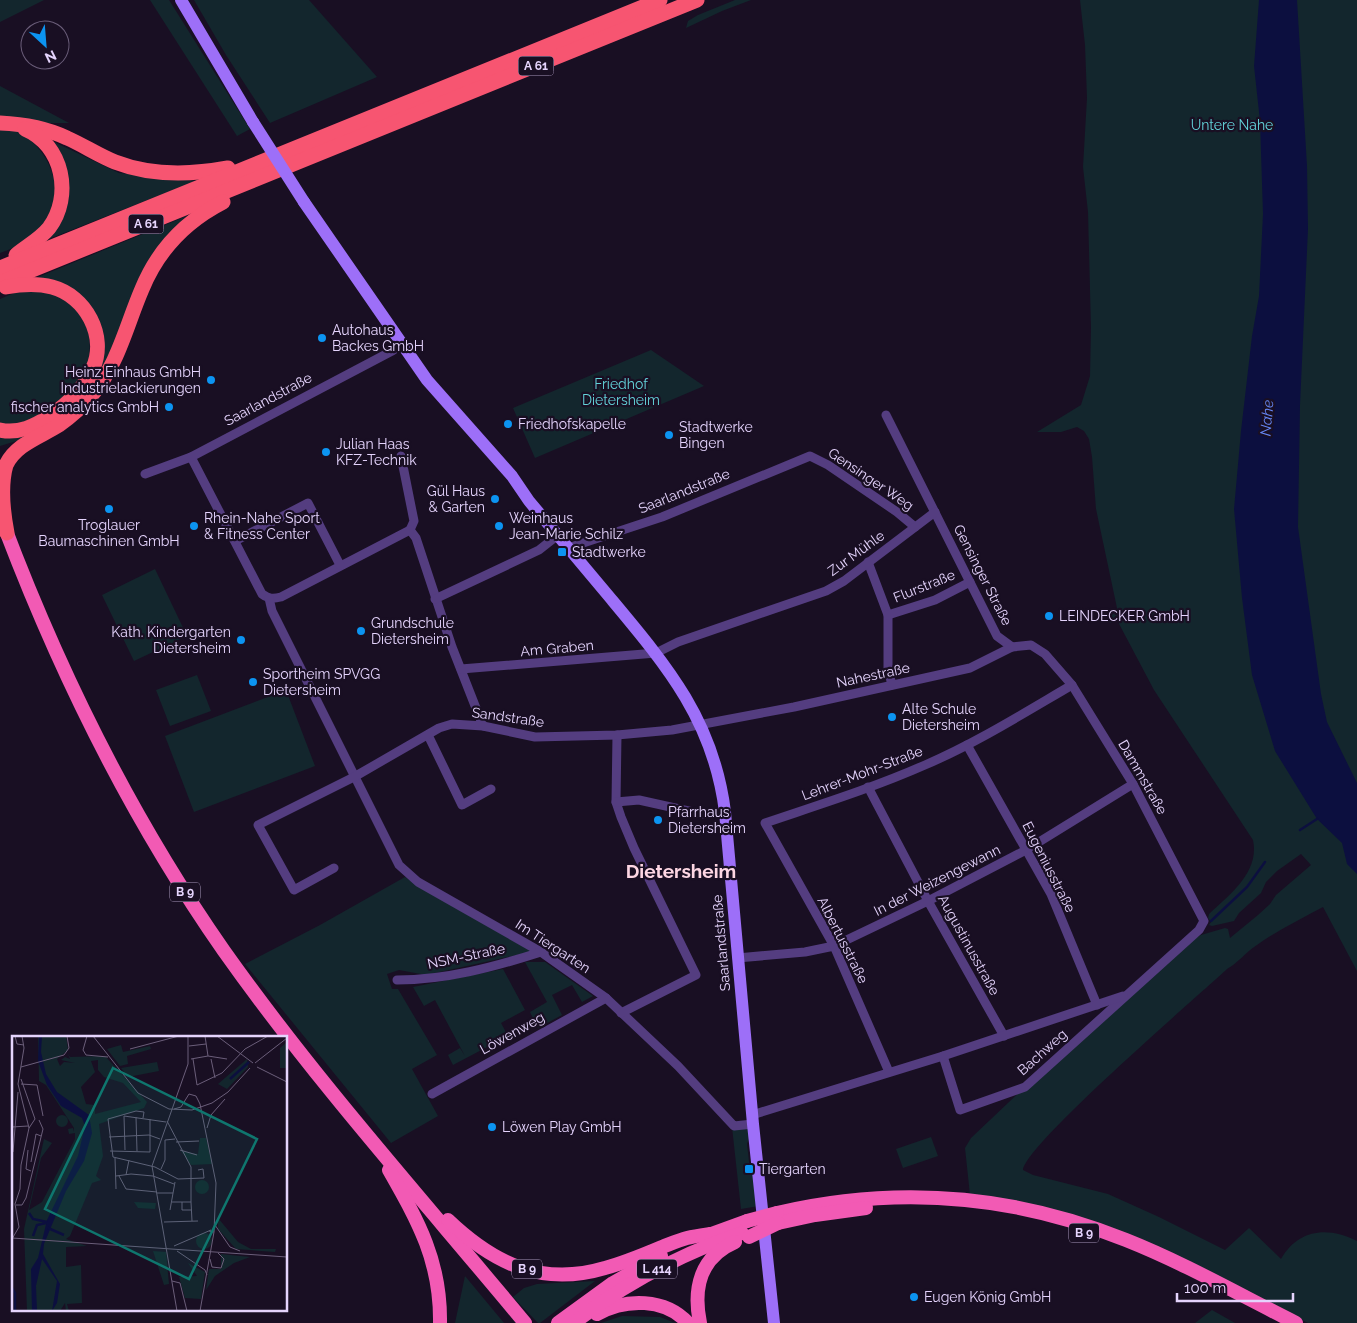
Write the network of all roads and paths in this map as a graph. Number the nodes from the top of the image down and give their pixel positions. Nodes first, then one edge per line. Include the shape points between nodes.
1 (181, 0) edge
2 (698, 0) edge
3 (657, 6) edge
4 (2, 123) edge
5 (268, 158) junction
6 (292, 165) junction
7 (2, 267) edge
8 (0, 283) edge
9 (0, 288) edge
10 (402, 344) junction
11 (886, 414) dead end
12 (0, 430) edge
13 (24, 444) junction
14 (0, 452) edge
15 (402, 456) dead end
16 (810, 456) joint
17 (191, 457) junction
18 (144, 474) dead end
19 (935, 512) junction
20 (0, 515) edge
21 (915, 527) junction
22 (410, 530) junction
23 (6, 533) junction
24 (558, 536) junction
25 (235, 541) junction
26 (568, 548) junction
27 (868, 562) junction
28 (340, 565) junction
29 (970, 582) junction
30 (269, 598) junction
31 (435, 599) junction
32 (888, 615) junction
33 (1012, 647) junction
34 (656, 653) junction
35 (1045, 654) joint
36 (460, 669) junction
37 (892, 685) junction
38 (1072, 685) junction
39 (701, 725) junction
40 (483, 726) junction
41 (428, 735) junction
42 (617, 735) junction
43 (967, 745) junction
44 (354, 777) junction
45 (1133, 784) junction
46 (868, 787) junction
47 (491, 789) dead end
48 (616, 802) junction
49 (725, 812) junction
50 (765, 823) joint
51 (1026, 850) junction
52 (334, 868) dead end
53 (928, 901) junction
54 (1204, 921) joint
55 (834, 946) junction
56 (541, 952) junction
57 (737, 958) junction
58 (397, 980) dead end
59 (1126, 994) junction
60 (606, 998) junction
61 (1097, 1005) junction
62 (622, 1013) junction
63 (288, 1036) edge
64 (288, 1036) edge
65 (1004, 1036) junction
66 (943, 1056) junction
67 (889, 1072) junction
68 (432, 1094) dead end
69 (752, 1119) junction
70 (371, 1139) junction
71 (397, 1170) junction
72 (777, 1218) junction
73 (748, 1230) junction
74 (710, 1234) junction
75 (440, 1323) edge
76 (525, 1323) edge
77 (558, 1323) edge
78 (574, 1323) edge
79 (579, 1323) edge
80 (688, 1323) edge
81 (700, 1323) edge
82 (774, 1323) edge
83 (1278, 1323) edge
84 (1296, 1323) edge

1 - 10 main road, Saarlandstraße, bridge via 304,202
2 - 3 highway, A 61 via 674,10
3 - 5 highway, A 61
3 - 6 highway, A 61
4 - 5 highway via 38,128 66,137 115,162 157,172 208,172
4 - 7 highway via 28,130 48,146 60,169 62,194 48,229
5 - 7 highway, A 61
6 - 8 highway, A 61
6 - 13 highway via 213,206 182,229 151,270 122,344 103,381 76,411 43,435
9 - 12 highway via 31,284 54,287 65,293 86,311 98,343 89,377 63,406 26,428
10 - 17 street, Saarlandstraße
10 - 24 main road, Saarlandstraße via 427,380 512,476
11 - 19 street
13 - 14 highway
13 - 23 highway via 6,465 2,479
15 - 22 street via 414,521
16 - 21 street, Gensinger Weg via 828,465
16 - 26 street, Saarlandstraße via 662,517
17 - 18 street, Saarlandstraße
17 - 25 street
19 - 21 street, Zur Mühle
19 - 29 street, Gensinger Straße
20 - 23 highway, B 9
21 - 27 street, Zur Mühle
22 - 28 street
22 - 31 street via 416,538
23 - 64 highway, B 9 via 71,687 150,837 244,979
24 - 26 main road, Saarlandstraße
24 - 31 street via 539,550
25 - 28 street via 308,503
25 - 30 street via 262,594
26 - 34 main road, Saarlandstraße
27 - 32 street, Flurstraße
27 - 34 street, Zur Mühle via 826,591 678,642
28 - 30 street via 281,597
29 - 32 street, Flurstraße via 935,600
29 - 33 street, Gensinger Straße via 998,636
30 - 44 street via 272,611
31 - 36 street
32 - 37 street, Flurstraße via 888,669
33 - 35 street, Nahestraße via 1031,645
33 - 37 street, Nahestraße via 970,668
34 - 36 street, Am Graben
34 - 39 main road, Saarlandstraße via 681,688
35 - 38 street, Dammstraße
36 - 40 street
37 - 39 street, Nahestraße
38 - 43 street, Lehrer-Mohr-Straße
38 - 45 street, Dammstraße
39 - 42 street, Sandstraße
39 - 49 main road, Saarlandstraße via 720,777
40 - 41 street, Sandstraße via 452,724
40 - 42 street, Sandstraße via 535,737
41 - 44 street, Sandstraße
41 - 47 street via 462,805
42 - 48 street
43 - 46 street, Lehrer-Mohr-Straße
43 - 51 street, Eugeniusstraße
44 - 52 street, Sandstraße via 258,825 294,890
44 - 56 street, Im Tiergarten via 399,865 418,882
45 - 51 street, In der Weizengewann
45 - 54 street, Dammstraße
46 - 50 street, Lehrer-Mohr-Straße
46 - 53 street, Augustinusstraße
48 - 49 street via 639,800 702,814
48 - 62 street via 634,848 696,975
49 - 57 main road, Saarlandstraße
50 - 55 street, Albertusstraße
51 - 53 street, In der Weizengewann
51 - 61 street, Eugeniusstraße via 1051,894
53 - 55 street, In der Weizengewann
53 - 65 street, Augustinusstraße
54 - 59 street, Bachweg via 1199,930
55 - 57 street, In der Weizengewann via 806,952
55 - 67 street, Albertusstraße
56 - 58 street, NSM-Straße via 452,975
56 - 60 street, Im Tiergarten
57 - 69 main road, Saarlandstraße
59 - 61 street, Bachweg
59 - 66 street, Bachweg via 1024,1087 960,1110
60 - 62 street, Im Tiergarten
60 - 68 street, Löwenweg
61 - 65 street, Bachweg
62 - 69 street, Im Tiergarten via 734,1126
63 - 70 highway, B 9
65 - 66 street, Bachweg
66 - 67 street, Bachweg
67 - 69 street, Bachweg
69 - 82 main road, Saarlandstraße
70 - 71 highway, B 9
70 - 75 highway, B 9 via 416,1217 428,1247 439,1291
71 - 74 highway, B 9 via 475,1244 525,1269 565,1274 592,1272 686,1238
71 - 76 highway, B 9
72 - 73 highway, L 414, bridge
72 - 83 highway, B 9 via 894,1206 964,1208 1025,1217 1122,1247
72 - 84 highway, B 9 via 849,1200 912,1196 980,1200 1030,1209 1087,1225 1148,1249
73 - 74 highway
73 - 78 highway, L 414 via 662,1266
73 - 81 highway via 719,1252 705,1269 697,1294
74 - 77 highway, L 414 via 631,1272
79 - 80 highway via 612,1307 631,1303 667,1308

